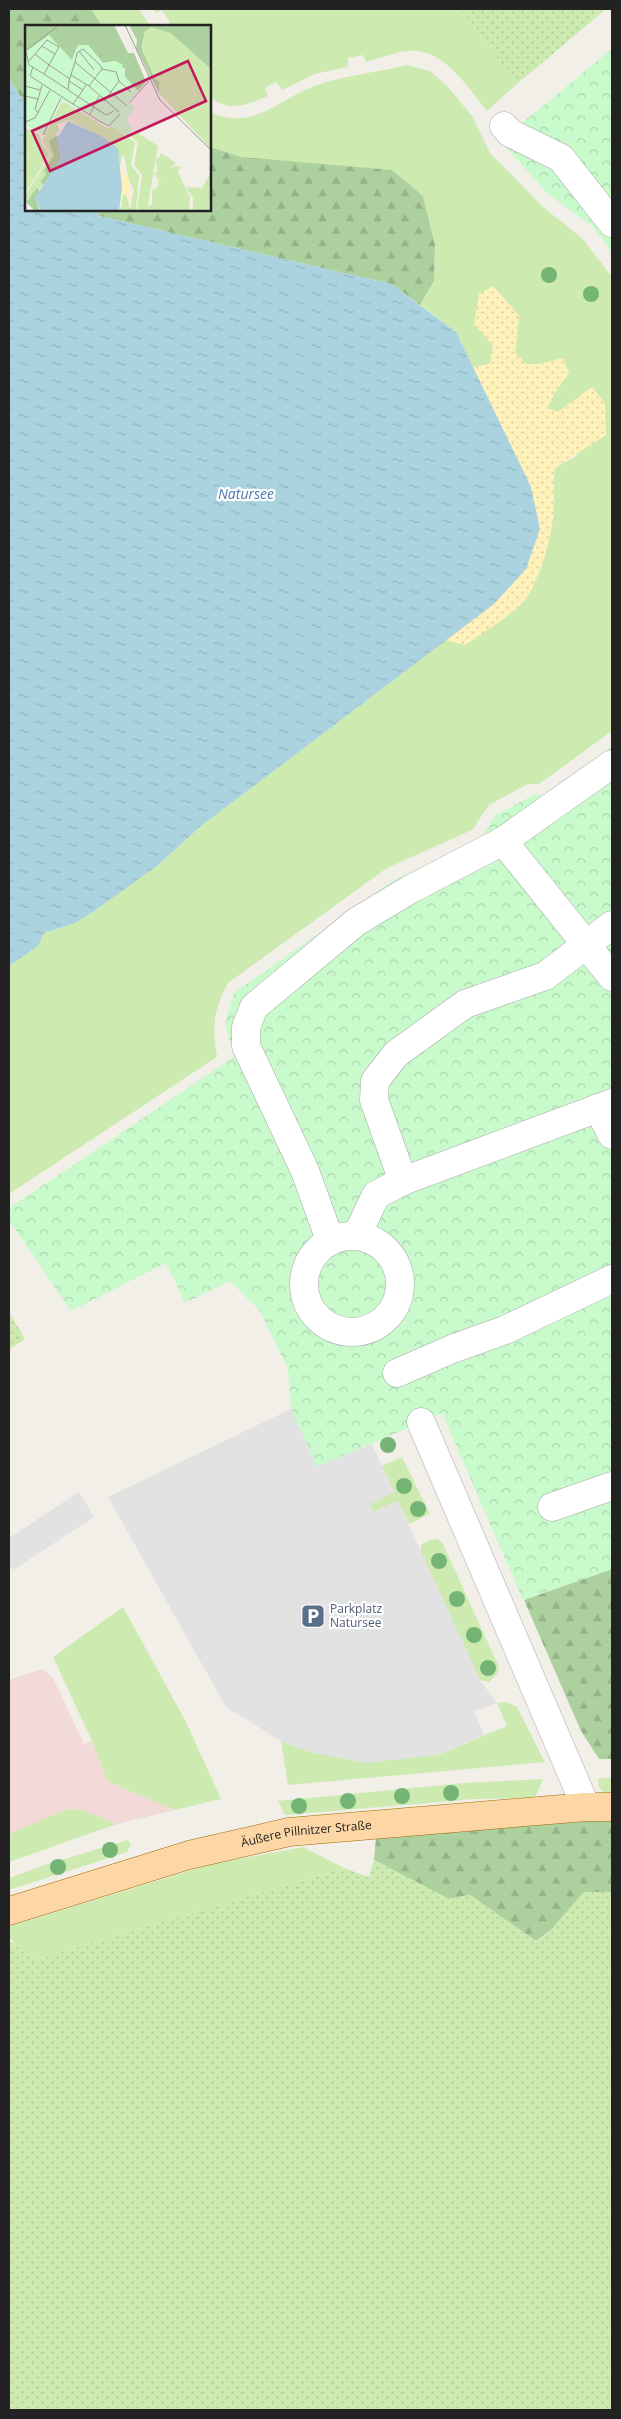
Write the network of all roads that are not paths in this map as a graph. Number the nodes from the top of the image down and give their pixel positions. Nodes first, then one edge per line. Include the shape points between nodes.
1 (504, 126) dead end
2 (612, 223) edge
3 (612, 764) edge
4 (503, 841) junction
5 (612, 925) edge
6 (588, 945) junction
7 (612, 977) edge
8 (605, 1105) edge
9 (612, 1135) edge
10 (403, 1181) junction
11 (357, 1235) junction
12 (330, 1240) junction
13 (612, 1279) edge
14 (397, 1373) dead end
15 (421, 1422) dead end
16 (612, 1486) edge
17 (552, 1507) dead end
18 (586, 1807) junction
19 (612, 1807) edge
20 (9, 1911) edge

1 - 2 lane via 510,133 561,158
3 - 4 lane
4 - 6 lane
4 - 12 lane via 356,922 254,1007 246,1027 246,1046 305,1171
5 - 6 lane
6 - 7 lane
6 - 10 lane via 545,976 465,1004 396,1054 375,1081 374,1100
8 - 9 lane
8 - 10 lane
10 - 11 lane via 376,1195
11 - 12 lane
11 - 12 lane via 373,1239 386,1248 395,1260 401,1291 396,1306 386,1319 362,1332 335,1329 322,1322 306,1300 304,1286 310,1260
13 - 14 lane via 505,1330
15 - 18 lane
16 - 17 lane
18 - 19 main road, Äußere Pillnitzer Straße
18 - 20 main road, Äußere Pillnitzer Straße via 289,1832 189,1855

